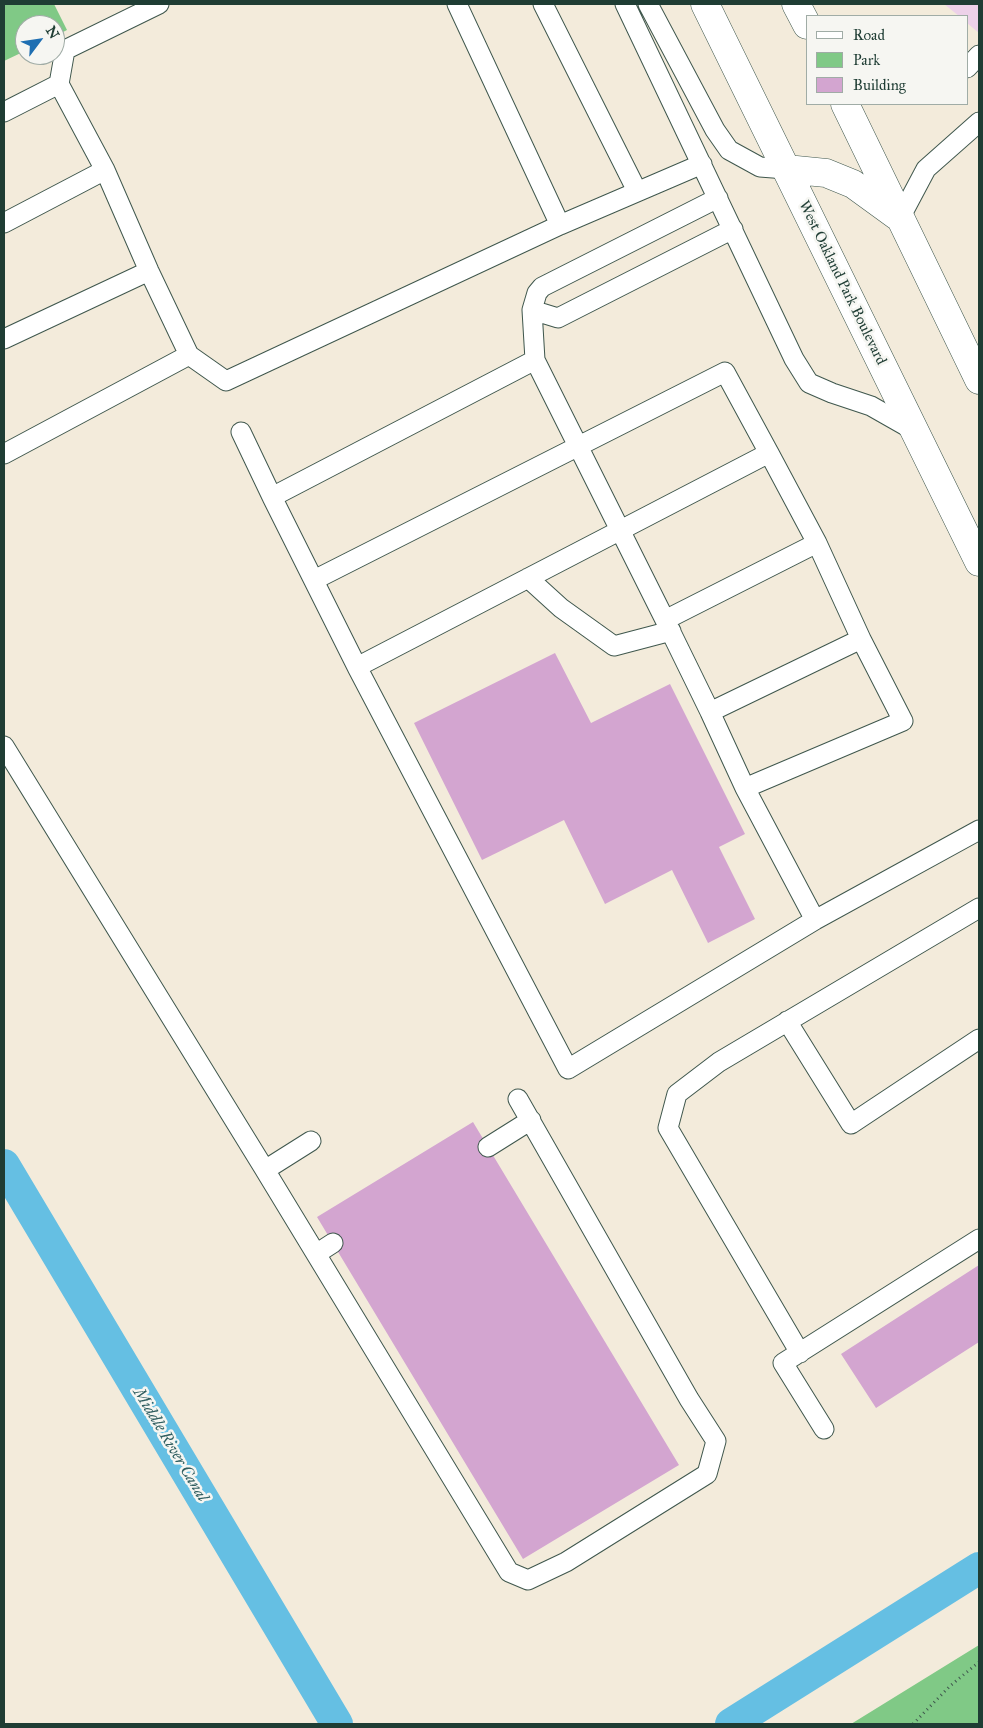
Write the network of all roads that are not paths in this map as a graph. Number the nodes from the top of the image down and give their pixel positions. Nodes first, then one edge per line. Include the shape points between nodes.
1 (159, 4) edge
2 (456, 4) edge
3 (543, 4) edge
4 (625, 4) edge
5 (648, 4) edge
6 (705, 4) edge
7 (796, 4) edge
8 (806, 23) edge
9 (979, 55) edge
10 (968, 67) edge
11 (59, 84) junction
12 (845, 105) edge
13 (4, 112) edge
14 (979, 122) edge
15 (702, 164) junction
16 (786, 169) junction
17 (104, 170) junction
18 (637, 191) junction
19 (718, 198) junction
20 (900, 218) junction
21 (4, 223) edge
22 (560, 225) junction
23 (733, 229) junction
24 (149, 271) junction
25 (532, 310) junction
26 (4, 339) edge
27 (189, 354) junction
28 (535, 360) junction
29 (979, 380) edge
30 (915, 431) junction
31 (240, 432) dead end
32 (578, 446) junction
33 (769, 453) junction
34 (4, 454) edge
35 (272, 497) junction
36 (621, 530) junction
37 (817, 543) junction
38 (979, 562) edge
39 (528, 578) junction
40 (314, 580) junction
41 (668, 626) junction
42 (861, 639) junction
43 (357, 667) junction
44 (710, 712) junction
45 (4, 746) edge
46 (746, 788) junction
47 (979, 830) edge
48 (977, 914) edge
49 (815, 920) junction
50 (787, 1021) junction
51 (979, 1039) edge
52 (518, 1099) dead end
53 (530, 1120) junction
54 (310, 1141) dead end
55 (488, 1147) dead end
56 (265, 1170) junction
57 (979, 1239) edge
58 (333, 1243) dead end
59 (316, 1254) junction
60 (800, 1353) junction
61 (824, 1429) dead end

1 - 11 lane via 65,50
2 - 22 lane
3 - 18 lane
4 - 15 lane
5 - 16 lane via 715,130 729,150 760,167
6 - 16 main road, West Oakland Park Boulevard
7 - 8 main road
9 - 10 lane
11 - 13 lane
11 - 17 lane
12 - 20 main road
14 - 20 lane via 926,169
15 - 18 lane
15 - 19 lane
16 - 20 main road via 826,173 853,184
16 - 30 main road, West Oakland Park Boulevard
17 - 21 lane
17 - 24 lane
18 - 22 lane
19 - 23 lane
19 - 25 lane via 542,287
20 - 29 main road
22 - 27 lane via 226,382
23 - 25 lane via 558,318
23 - 30 lane via 794,359 809,383 871,406
24 - 26 lane
24 - 27 lane
25 - 28 lane
27 - 34 lane
28 - 32 lane
28 - 35 lane
30 - 38 main road, West Oakland Park Boulevard
31 - 35 lane
32 - 33 lane via 725,372
32 - 36 lane
32 - 40 lane
33 - 36 lane
33 - 37 lane
35 - 40 lane
36 - 39 lane
36 - 41 lane
37 - 41 lane
37 - 42 lane
39 - 41 lane via 561,608 614,646
39 - 43 lane
40 - 43 lane
41 - 44 lane
42 - 44 lane
42 - 46 lane via 903,721
43 - 49 lane via 568,1069
44 - 46 lane
45 - 56 lane
46 - 49 lane
47 - 49 lane
48 - 50 lane
50 - 51 lane via 851,1124
50 - 60 lane via 719,1062 677,1094 668,1128
52 - 53 lane
53 - 55 lane
53 - 59 lane via 716,1441 708,1474 566,1562 528,1580 509,1572
54 - 56 lane
56 - 59 lane
57 - 60 lane
58 - 59 lane
60 - 61 lane via 783,1363

